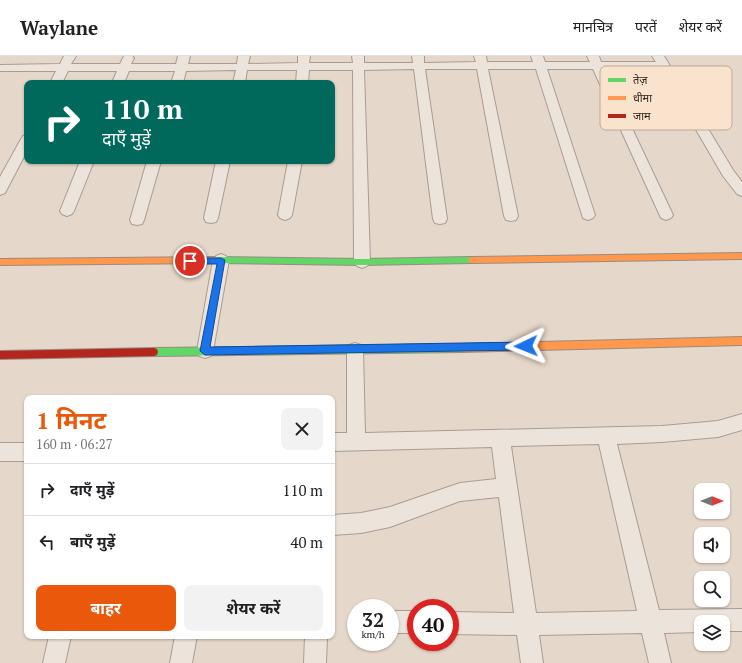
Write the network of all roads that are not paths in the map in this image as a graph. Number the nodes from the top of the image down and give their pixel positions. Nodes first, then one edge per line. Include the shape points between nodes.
1 (9, 56) edge
2 (70, 56) edge
3 (661, 60) edge
4 (126, 61) edge
5 (183, 61) edge
6 (243, 61) edge
7 (304, 61) edge
8 (481, 61) edge
9 (539, 61) edge
10 (595, 61) edge
11 (358, 62) edge
12 (418, 62) edge
13 (64, 68) junction
14 (0, 69) edge
15 (600, 72) edge
16 (58, 80) edge
17 (119, 80) edge
18 (178, 80) edge
19 (240, 80) edge
20 (302, 80) edge
21 (627, 130) edge
22 (703, 130) edge
23 (24, 145) edge
24 (86, 164) edge
25 (153, 164) edge
26 (222, 164) edge
27 (294, 164) edge
28 (742, 169) edge
29 (728, 173) junction
30 (0, 190) edge
31 (742, 191) edge
32 (67, 210) dead end
33 (285, 215) dead end
34 (588, 215) dead end
35 (666, 215) dead end
36 (511, 216) dead end
37 (211, 218) dead end
38 (440, 219) dead end
39 (137, 220) dead end
40 (742, 256) edge
41 (221, 260) junction
42 (0, 262) edge
43 (362, 262) junction
44 (742, 341) edge
45 (355, 350) junction
46 (205, 351) junction
47 (0, 355) edge
48 (742, 422) edge
49 (606, 435) junction
50 (500, 438) junction
51 (335, 442) edge
52 (356, 442) junction
53 (0, 452) edge
54 (24, 452) edge
55 (507, 487) junction
56 (335, 525) edge
57 (742, 620) edge
58 (651, 622) junction
59 (459, 623) edge
60 (527, 624) junction
61 (59, 639) edge
62 (185, 639) edge
63 (316, 639) edge
64 (54, 663) edge
65 (181, 663) edge
66 (315, 663) edge
67 (532, 663) edge
68 (660, 663) edge

1 - 14 street
2 - 13 street
3 - 10 street
4 - 5 street
4 - 13 street
4 - 17 street
5 - 6 street
5 - 18 street
6 - 7 street
6 - 19 street
7 - 11 street
7 - 20 street
8 - 9 street
8 - 12 street
8 - 36 street
9 - 10 street
9 - 34 street
10 - 15 street
11 - 12 street
11 - 43 street
12 - 38 street
13 - 14 street
13 - 16 street
21 - 35 street
22 - 29 street
23 - 30 street
24 - 32 street
25 - 39 street
26 - 37 street
27 - 33 street
28 - 29 street
29 - 31 street
40 - 43 street
41 - 42 street
41 - 43 street
41 - 46 street
44 - 45 street
45 - 46 street
45 - 52 street
46 - 47 street
48 - 49 street via 718,429
49 - 50 street
49 - 58 street
50 - 52 street
50 - 55 street
51 - 52 street
53 - 54 street
55 - 56 street via 460,492 390,517
55 - 60 street
57 - 58 street
58 - 60 street
58 - 68 street
59 - 60 street
60 - 67 street
61 - 64 street
62 - 65 street
63 - 66 street

